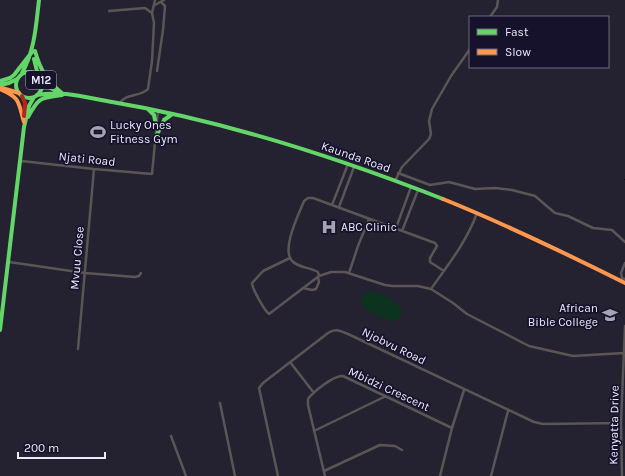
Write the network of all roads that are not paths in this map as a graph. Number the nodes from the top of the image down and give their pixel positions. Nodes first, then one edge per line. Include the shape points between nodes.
1 (39, 0) edge
2 (155, 0) edge
3 (498, 0) edge
4 (163, 1) edge
5 (155, 5) junction
6 (109, 11) dead end
7 (152, 13) junction
8 (491, 16) edge
9 (34, 50) junction
10 (469, 50) edge
11 (157, 71) dead end
12 (22, 73) junction
13 (40, 78) junction
14 (17, 79) junction
15 (0, 81) edge
16 (0, 85) edge
17 (0, 89) edge
18 (20, 94) junction
19 (63, 94) junction
20 (35, 96) junction
21 (120, 103) junction
22 (148, 108) junction
23 (158, 111) junction
24 (171, 115) junction
25 (24, 122) junction
26 (156, 125) junction
27 (155, 139) junction
28 (21, 161) junction
29 (348, 164) junction
30 (355, 166) junction
31 (94, 169) junction
32 (398, 173) junction
33 (395, 181) junction
34 (411, 187) junction
35 (418, 189) junction
36 (332, 205) junction
37 (339, 207) junction
38 (477, 213) junction
39 (369, 219) junction
40 (396, 228) junction
41 (402, 230) junction
42 (625, 242) edge
43 (290, 258) junction
44 (8, 262) junction
45 (625, 263) edge
46 (444, 271) junction
47 (86, 272) junction
48 (141, 273) dead end
49 (349, 273) junction
50 (319, 276) junction
51 (625, 279) edge
52 (625, 283) edge
53 (303, 288) junction
54 (431, 289) junction
55 (625, 327) edge
56 (0, 330) edge
57 (78, 349) dead end
58 (624, 353) edge
59 (290, 362) junction
60 (464, 390) junction
61 (314, 393) junction
62 (386, 396) junction
63 (220, 404) dead end
64 (508, 411) junction
65 (621, 423) junction
66 (452, 428) junction
67 (314, 431) junction
68 (172, 436) dead end
69 (402, 450) dead end
70 (324, 472) junction
71 (186, 476) edge
72 (235, 476) edge
73 (278, 476) edge
74 (325, 476) edge
75 (440, 476) edge
76 (491, 476) edge
77 (622, 476) edge

1 - 9 main road, M12
2 - 5 street
3 - 8 street
4 - 5 street
4 - 11 street via 163,30
5 - 7 street
6 - 7 street via 145,8
7 - 21 street via 152,61 148,89 146,92 129,96
9 - 12 main road, M12
9 - 13 main road, M12 via 34,63
9 - 15 main road via 14,75
9 - 19 main road via 44,76
10 - 32 street via 432,110 428,122 431,134 429,139
12 - 13 main road, M12 via 31,72
12 - 14 main road, M12
13 - 19 main road, Kaunda Road via 48,87
13 - 20 main road, M12 via 42,88
14 - 16 main road via 9,84
14 - 18 main road, M12 via 16,86
17 - 18 main road
17 - 25 main road via 18,98
18 - 20 main road, M12 via 29,98
18 - 25 main road, M12 via 25,103
19 - 20 main road, Kaunda Road via 46,93
19 - 21 main road, Kaunda Road
19 - 25 main road via 38,100
20 - 25 main road, M12
21 - 22 main road, Kaunda Road
22 - 23 main road, Kaunda Road
22 - 26 main road via 154,115
23 - 24 main road, Kaunda Road
23 - 26 street
24 - 27 main road via 162,122
24 - 29 main road, Kaunda Road via 238,130
25 - 28 main road, M12
26 - 27 street
27 - 31 street, Njati Road via 152,174
28 - 31 street, Njati Road
28 - 44 main road, M12
29 - 30 main road, Kaunda Road
29 - 36 street
30 - 33 main road, Kaunda Road
30 - 37 street
31 - 47 street, Mvuu Close
32 - 33 street
32 - 42 street via 430,185 449,182 475,189 512,190 535,196 556,213 593,228 612,230
33 - 34 main road, Kaunda Road
34 - 35 main road, Kaunda Road
34 - 40 street
35 - 38 main road, Kaunda Road
35 - 41 street
36 - 37 street
36 - 43 street via 313,198 305,200 289,239
37 - 39 street
38 - 46 street via 472,227
38 - 52 main road, Kaunda Road
39 - 40 street
39 - 49 street
40 - 41 street
41 - 46 street via 436,243 430,262
43 - 50 street via 299,265 318,272
43 - 53 street via 263,272 253,281 253,287 269,314
44 - 47 street
44 - 56 main road, M12
45 - 51 street via 621,273
46 - 54 street
47 - 48 street via 135,277
47 - 57 street, Mvuu Close
49 - 50 street via 335,272
49 - 54 street via 385,285
50 - 53 street
50 - 53 street via 316,289
54 - 58 street via 467,314 529,346 573,356
55 - 58 street, Kenyatta Drive
58 - 65 street, Kenyatta Drive
59 - 60 street, Njobvu Road via 328,333 337,330
59 - 61 street
59 - 73 street, Njobvu Road via 263,382 259,388
60 - 64 street, Njobvu Road
60 - 66 street
61 - 62 street, Mbidzi Crescent via 341,376
61 - 67 street via 308,399
62 - 66 street, Mbidzi Crescent
62 - 67 street
63 - 72 street
64 - 65 street, Njobvu Road via 540,423
64 - 76 street
65 - 77 street, Kenyatta Drive
66 - 75 street
67 - 70 street
68 - 71 street
69 - 70 street via 395,446 380,445
70 - 74 street

